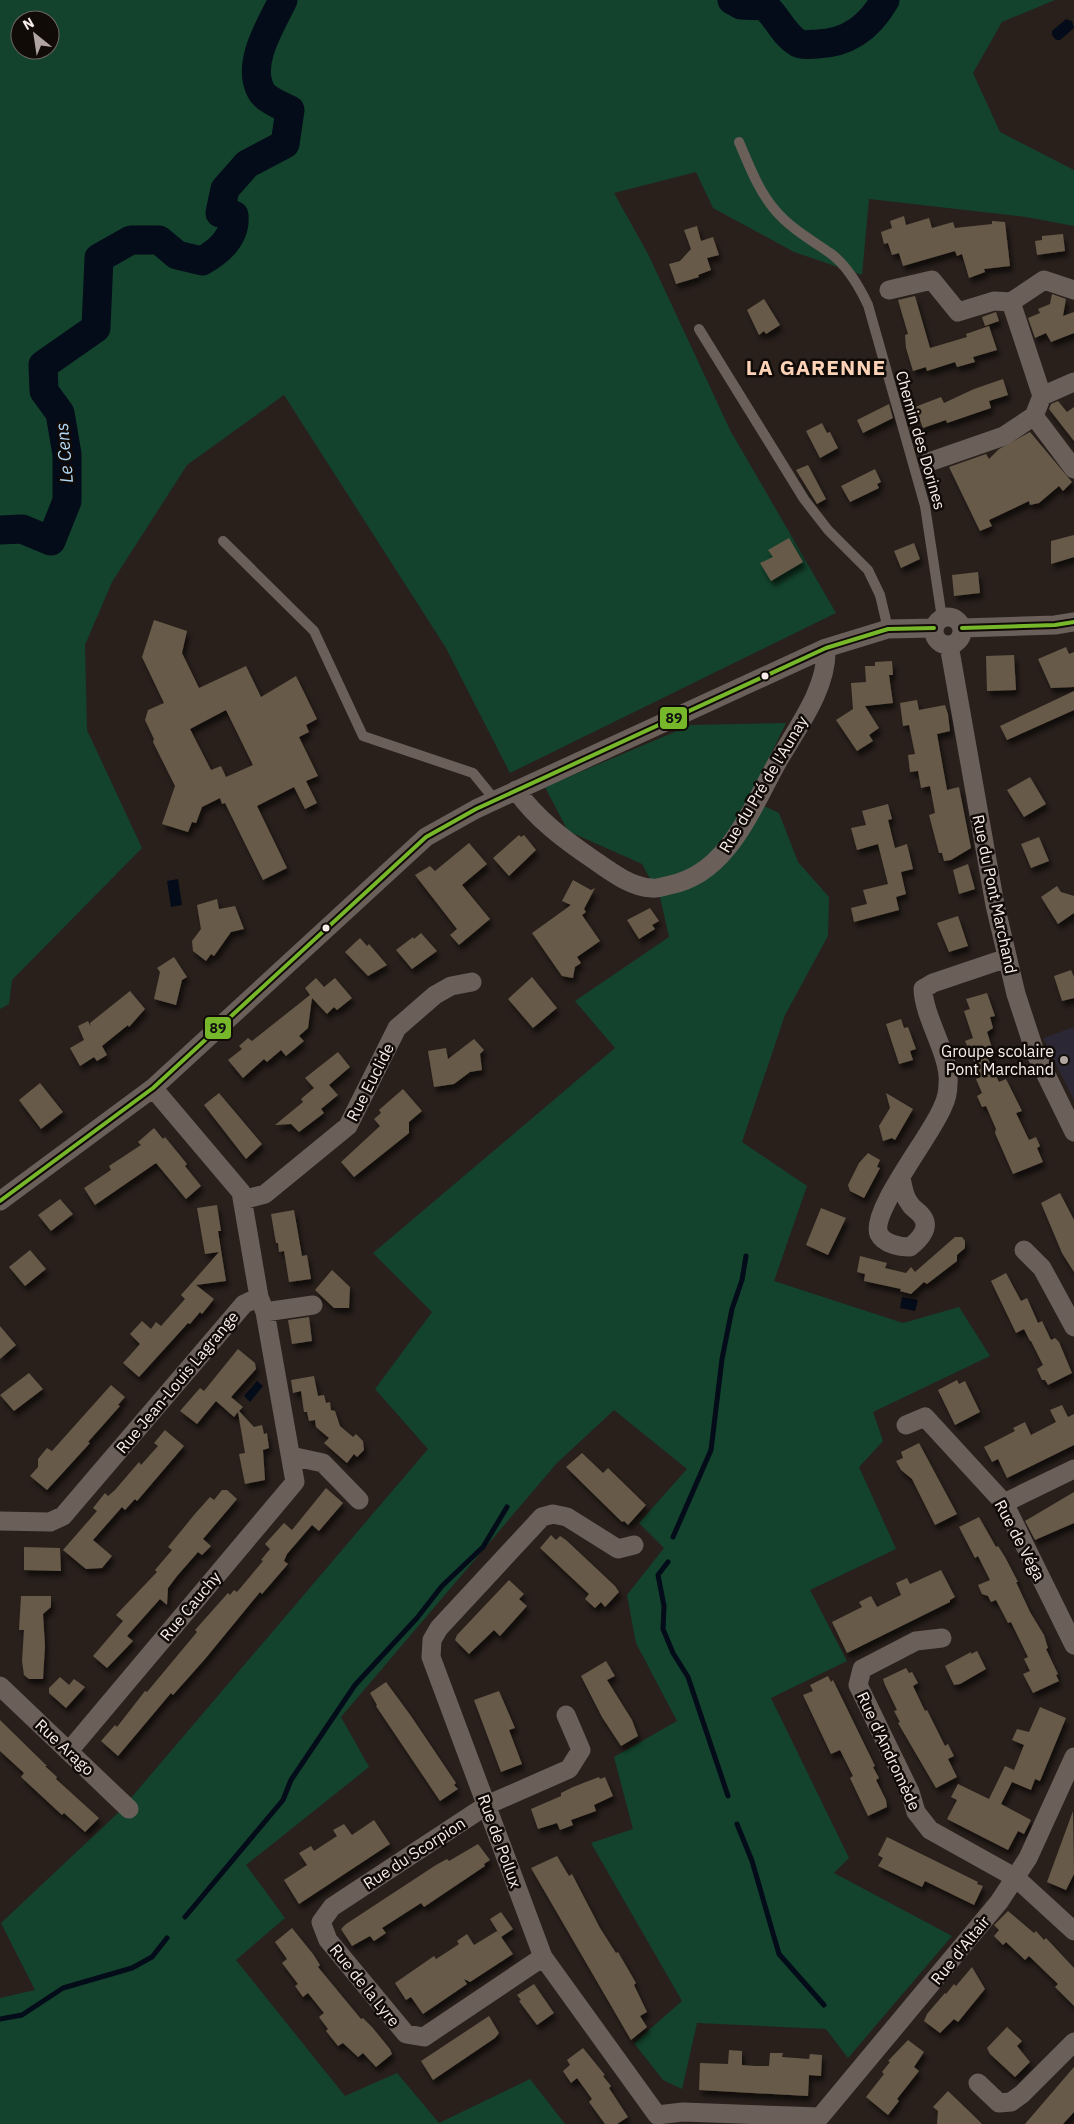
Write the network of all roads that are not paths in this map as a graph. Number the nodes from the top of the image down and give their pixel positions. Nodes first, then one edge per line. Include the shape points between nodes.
1 (739, 142) dead end
2 (889, 290) dead end
3 (1074, 290) edge
4 (1011, 302) junction
5 (699, 329) dead end
6 (1074, 382) edge
7 (1042, 396) junction
8 (1034, 416) junction
9 (929, 462) dead end
10 (1074, 469) edge
11 (224, 541) dead end
12 (1074, 622) edge
13 (938, 623) junction
14 (962, 628) junction
15 (888, 629) junction
16 (948, 645) junction
17 (826, 648) junction
18 (516, 790) junction
19 (495, 800) junction
20 (1007, 958) junction
21 (472, 982) dead end
22 (153, 1088) junction
23 (1074, 1132) edge
24 (901, 1178) dead end
25 (243, 1200) junction
26 (0, 1201) edge
27 (1024, 1250) dead end
28 (262, 1304) junction
29 (313, 1305) dead end
30 (1074, 1327) edge
31 (906, 1425) dead end
32 (291, 1456) junction
33 (1074, 1469) edge
34 (359, 1500) dead end
35 (1004, 1504) junction
36 (0, 1521) edge
37 (634, 1546) dead end
38 (942, 1638) dead end
39 (1074, 1645) edge
40 (0, 1686) edge
41 (566, 1715) dead end
42 (68, 1751) junction
43 (1074, 1757) edge
44 (487, 1805) junction
45 (129, 1808) dead end
46 (1016, 1878) junction
47 (321, 1922) joint
48 (1074, 1931) edge
49 (543, 1957) junction
50 (1074, 2042) edge
51 (978, 2083) dead end
52 (657, 2119) edge
53 (821, 2121) edge

1 - 13 lane, Chemin des Dorines via 760,191 776,212 831,253 857,282 868,305 925,506
2 - 4 street via 932,280 958,312 994,301
3 - 4 street via 1044,280
4 - 7 street
5 - 15 lane via 804,498 828,530 868,570 880,595
6 - 7 street
7 - 8 street
8 - 9 street via 1004,436
8 - 10 street
11 - 19 lane via 314,631 363,736 473,773
12 - 14 street
13 - 14 street via 954,618
13 - 15 street
13 - 16 street via 937,640
14 - 16 street via 959,639
15 - 17 street
16 - 20 street, Rue du Pont Marchand
17 - 18 street
17 - 18 street, Rue du Pré de l'Aunay via 827,663 810,705 744,822 724,853 708,869 681,883 652,888 620,878 567,842 524,802
18 - 19 street
19 - 22 street via 426,837
20 - 23 street, Rue du Pont Marchand via 1035,1052
20 - 24 street via 923,989 949,1083 943,1107
21 - 25 street, Rue Euclide via 451,986 435,995 397,1028 348,1126 266,1194
22 - 25 street via 241,1192
22 - 26 street
25 - 28 street
27 - 30 street via 1042,1268
28 - 29 street
28 - 32 street, Rue Cauchy
28 - 36 street, Rue Jean-Louis Lagrange via 244,1304 63,1516 50,1522
31 - 35 street, Rue de Véga via 925,1417
32 - 34 street via 322,1463
32 - 42 street, Rue Cauchy via 295,1482
33 - 35 street
35 - 39 street, Rue de Véga
37 - 44 street, Rue de Pollux via 618,1548 567,1517 553,1514 542,1517 439,1628 432,1640 431,1657
38 - 46 street, Rue d'Andromède via 916,1641 862,1669 858,1685 910,1792 916,1812 930,1830
40 - 42 street, Rue Arago
41 - 44 street, Rue du Scorpion via 581,1750 569,1769
42 - 45 street, Rue Arago
43 - 46 street, Rue d'Altair
44 - 47 street, Rue du Scorpion via 332,1907
44 - 49 street, Rue de Pollux
46 - 48 street, Rue d'Andromède
46 - 53 street, Rue d'Altair
47 - 49 street, Rue de la Lyre via 328,1940 406,2034 415,2036 424,2037
49 - 52 street, Rue de Pollux
50 - 51 street via 1010,2102 999,2103
52 - 53 street, Rue de Pollux via 684,2112

